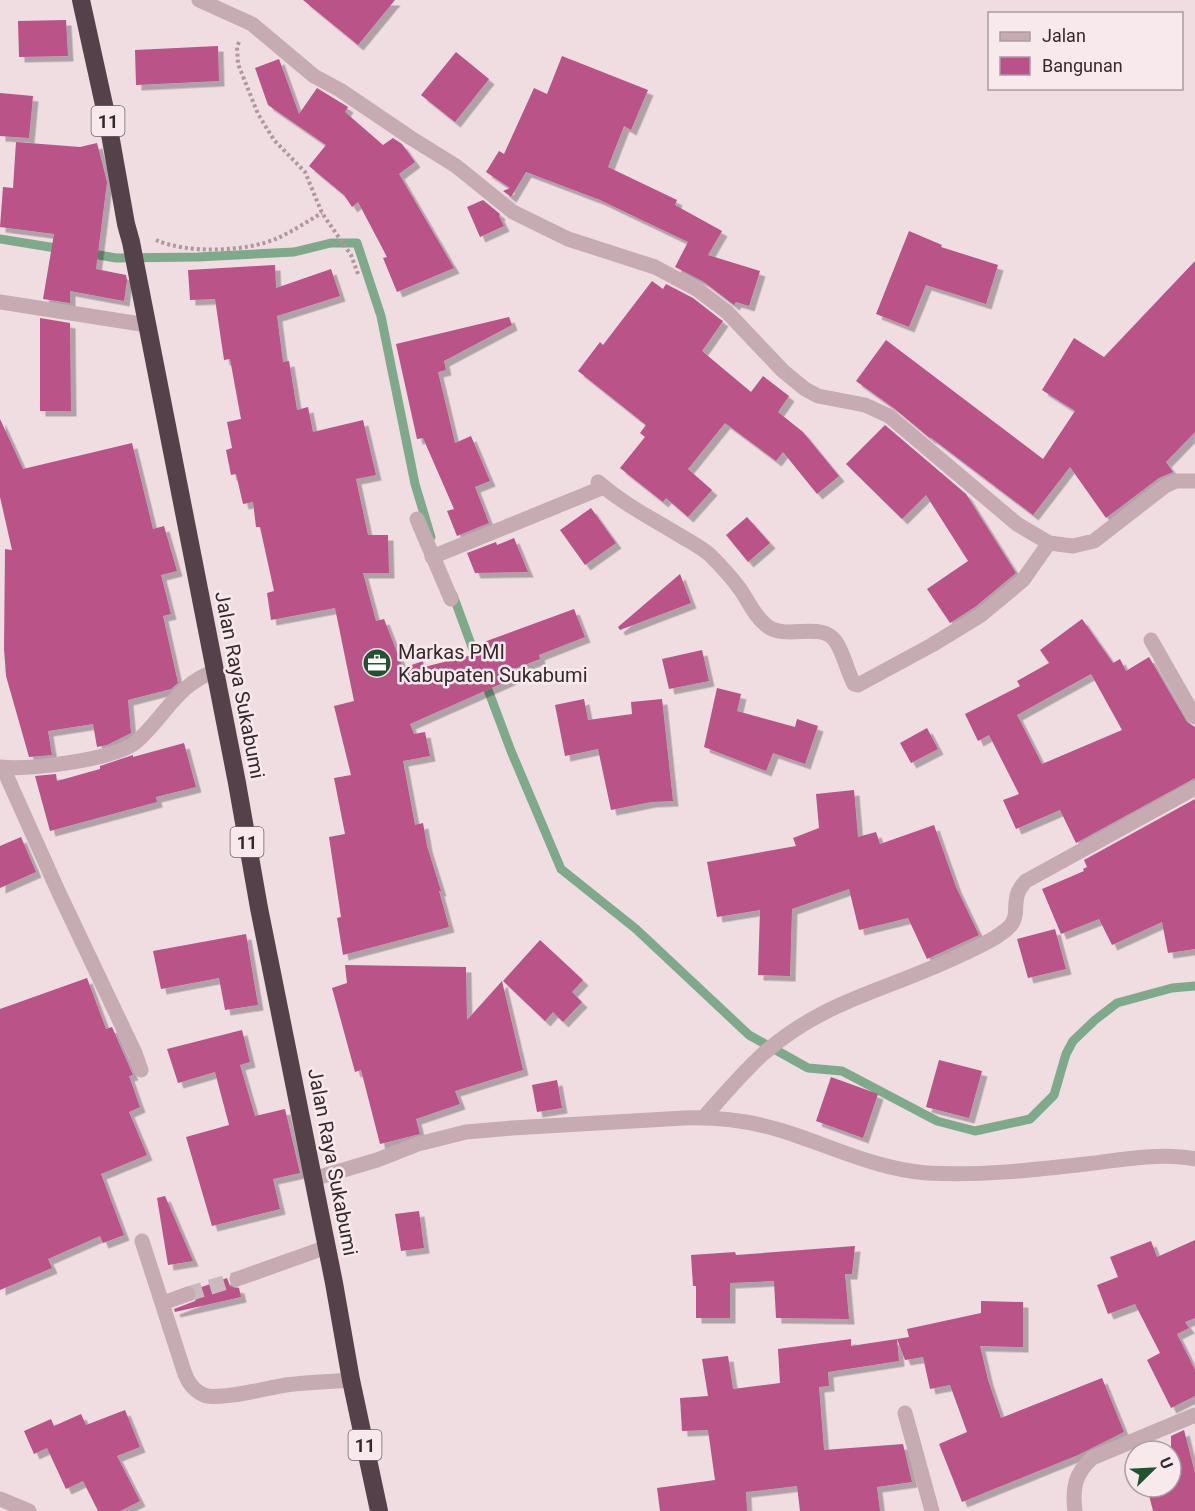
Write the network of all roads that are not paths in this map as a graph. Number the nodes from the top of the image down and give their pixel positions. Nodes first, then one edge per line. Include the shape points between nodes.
1 (81, 0) edge
2 (199, 0) edge
3 (0, 302) edge
4 (147, 325) junction
5 (1195, 481) edge
6 (417, 519) dead end
7 (1049, 543) junction
8 (432, 557) junction
9 (451, 599) dead end
10 (1151, 640) dead end
11 (214, 672) junction
12 (1195, 717) edge
13 (1, 767) edge
14 (1195, 788) edge
15 (141, 1070) dead end
16 (704, 1117) junction
17 (1195, 1159) edge
18 (313, 1179) junction
19 (142, 1241) dead end
20 (327, 1247) junction
21 (237, 1279) tunnel mouth
22 (188, 1294) tunnel mouth
23 (163, 1304) junction
24 (351, 1380) junction
25 (905, 1413) dead end
26 (1195, 1415) edge
27 (0, 1499) edge
28 (28, 1511) edge
29 (379, 1511) edge
30 (932, 1511) edge
31 (1075, 1511) edge

1 - 4 highway, Jalan Raya Sukabumi / 11
2 - 7 street via 252,24 314,76 456,166 513,212 568,238 655,267 698,290 728,312 805,389 824,398 865,405 889,416 1017,524
3 - 4 street
4 - 11 highway, Jalan Raya Sukabumi / 11
5 - 7 street via 1176,481 1165,486 1094,541 1073,546
6 - 8 street
7 - 8 street via 1023,580 981,615 858,685 854,684 831,636 824,632 773,630 764,624 709,554 601,485
8 - 9 street
10 - 12 street
11 - 13 street via 193,682 128,747 44,767
11 - 18 highway, Jalan Raya Sukabumi / 11
13 - 15 street
14 - 16 street via 1026,881 1015,898 1014,921 984,944 847,1002 786,1036 762,1054
16 - 17 street via 761,1125 856,1158 926,1173 1052,1168 1128,1159
16 - 18 street via 466,1132
18 - 20 highway, Jalan Raya Sukabumi / 11
19 - 23 street
20 - 21 street
20 - 24 highway, Jalan Raya Sukabumi / 11
22 - 23 street
23 - 24 street via 188,1382 205,1396
24 - 29 highway, 11
25 - 30 street
26 - 31 street via 1092,1458 1076,1477
27 - 28 street

